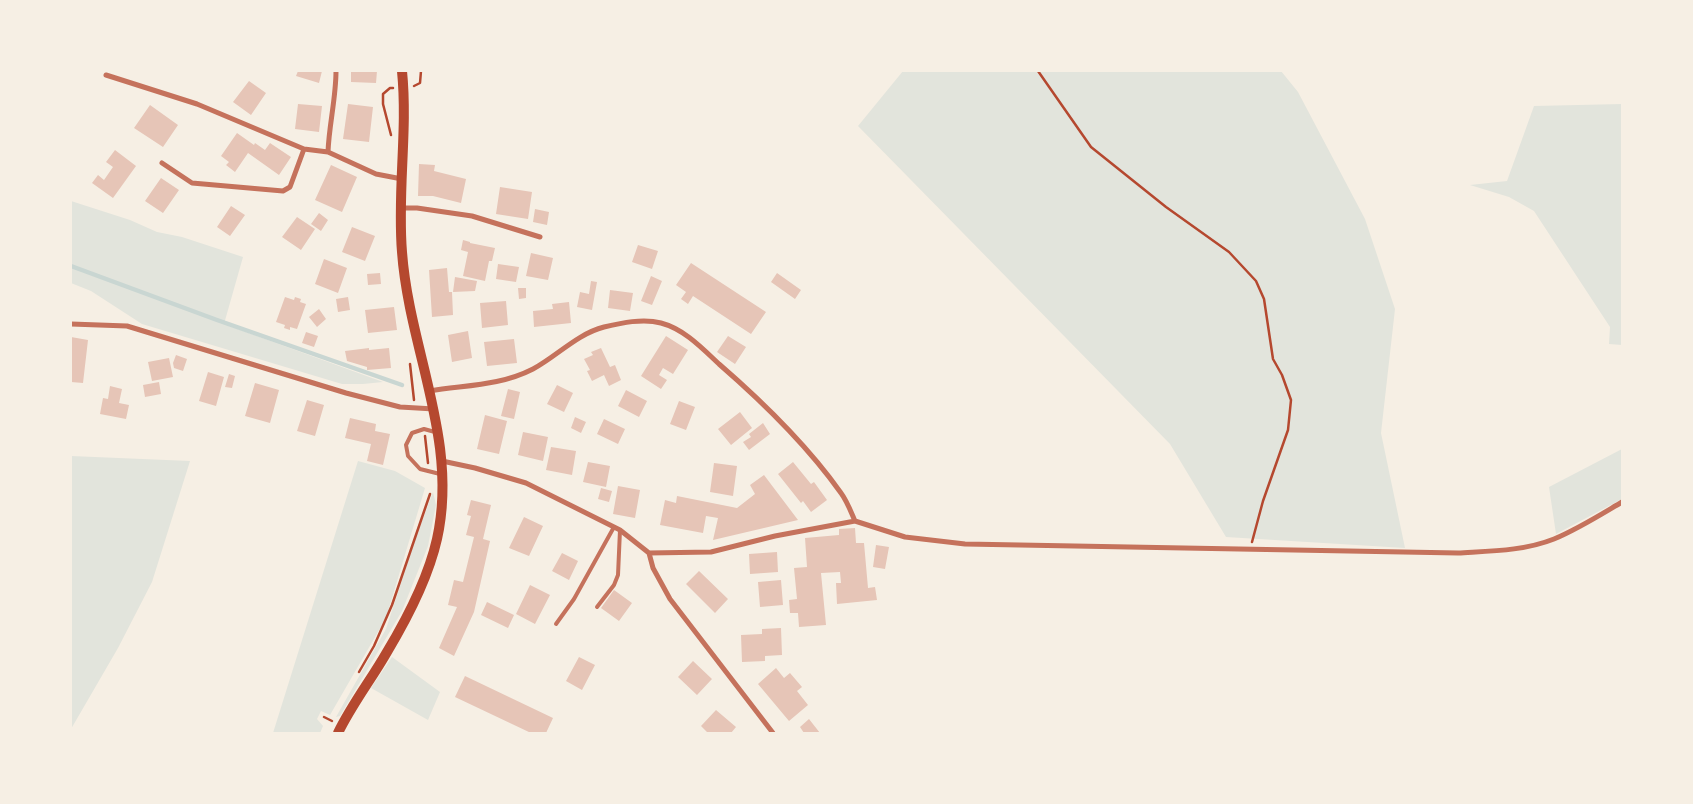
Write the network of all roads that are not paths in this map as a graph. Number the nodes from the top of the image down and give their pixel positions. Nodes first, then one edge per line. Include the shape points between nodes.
1 (336, 71) edge
2 (402, 71) edge
3 (106, 75) dead end
4 (304, 148) junction
5 (328, 152) junction
6 (162, 164) dead end
7 (402, 179) junction
8 (402, 208) junction
9 (540, 237) dead end
10 (71, 324) edge
11 (430, 391) junction
12 (434, 409) junction
13 (438, 433) junction
14 (442, 461) junction
15 (442, 475) junction
16 (1622, 502) edge
17 (855, 521) junction
18 (617, 528) junction
19 (649, 552) junction
20 (597, 607) dead end
21 (556, 624) dead end
22 (338, 733) edge
23 (773, 733) edge

1 - 5 street
2 - 7 main road
3 - 4 street via 197,104
4 - 5 street
4 - 6 street via 290,187 284,191 192,183
5 - 7 street via 376,174
7 - 8 main road
8 - 9 street via 472,216
8 - 11 main road via 402,253 412,317
10 - 12 street via 127,326 346,393 400,407
11 - 12 main road
11 - 17 street via 504,381 532,370 581,336 603,327 638,321 660,323 680,331 754,394 803,445 842,495
12 - 13 main road
13 - 14 main road
13 - 15 lane via 424,429 412,433 406,445 408,456 420,469
14 - 15 main road
14 - 18 street via 526,483
15 - 22 main road via 443,498 437,539 427,574 410,612
16 - 17 street via 1552,539 1500,551 1458,553 965,544 905,538
17 - 19 street via 711,552
18 - 19 street
18 - 20 lane via 618,575
18 - 21 lane
19 - 23 street via 670,599

